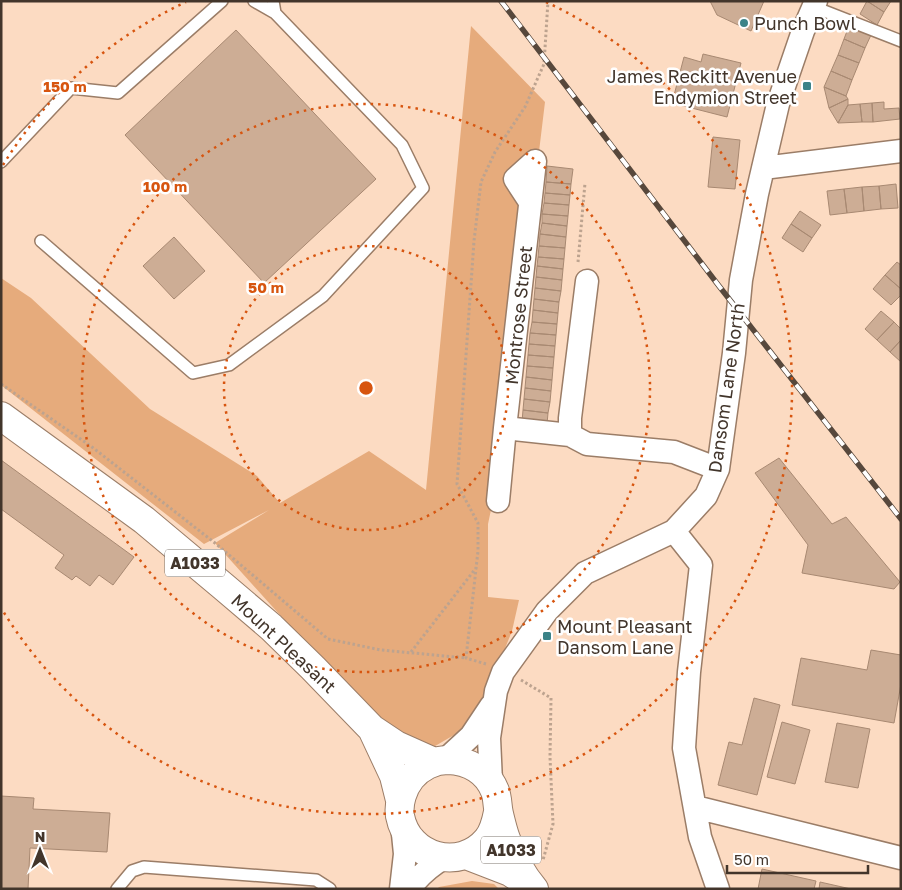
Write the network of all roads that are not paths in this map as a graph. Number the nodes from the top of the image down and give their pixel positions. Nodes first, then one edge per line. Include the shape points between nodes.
1 (222, 1) edge
2 (254, 1) edge
3 (815, 4) edge
4 (274, 7) edge
5 (901, 41) edge
6 (901, 151) edge
7 (1, 162) edge
8 (763, 168) junction
9 (530, 202) dead end
10 (41, 241) dead end
11 (587, 281) road end
12 (1, 416) edge
13 (505, 428) junction
14 (570, 435) junction
15 (718, 469) junction
16 (498, 501) dead end
17 (674, 531) junction
18 (493, 703) junction
19 (372, 729) junction
20 (439, 761) junction
21 (491, 782) junction
22 (695, 807) junction
23 (401, 812) junction
24 (498, 812) junction
25 (455, 857) junction
26 (901, 858) edge
27 (532, 887) edge
28 (117, 889) edge
29 (330, 889) edge
30 (401, 889) edge
31 (409, 889) edge
32 (718, 889) edge

1 - 7 lane via 118,93 71,88
2 - 4 lane
3 - 5 lane
3 - 8 street, Dansom Lane North via 778,104
4 - 10 lane via 402,144 423,188 322,296 229,365 193,373
6 - 8 street
8 - 15 street, Dansom Lane North via 741,280
9 - 13 street, Montrose Street
11 - 14 street
12 - 19 highway, Mount Pleasant / A1033 via 144,520 224,587 313,668
13 - 14 street
13 - 16 street, Montrose Street
14 - 15 street via 587,444 674,452
15 - 17 street, Dansom Lane North via 706,496
17 - 18 street via 584,573 547,611 503,672
17 - 22 street via 701,565 684,748
18 - 20 street via 471,736
18 - 21 street via 489,738
19 - 20 highway, A1033 via 396,745
19 - 23 highway, A1033 via 394,776
20 - 21 highway, A1033 via 471,765
20 - 23 highway via 412,776 404,788
21 - 24 highway, A1033 via 496,792
22 - 26 street
22 - 32 street via 700,837
23 - 25 highway, A1033 via 408,836 418,847 430,855
23 - 30 street via 405,854
24 - 25 highway, A1033 via 496,826 488,839 478,849
24 - 27 highway, A1033 via 515,859
25 - 27 highway, A1033 via 510,872
25 - 31 street via 432,865
28 - 29 lane via 132,871 144,868 316,880

